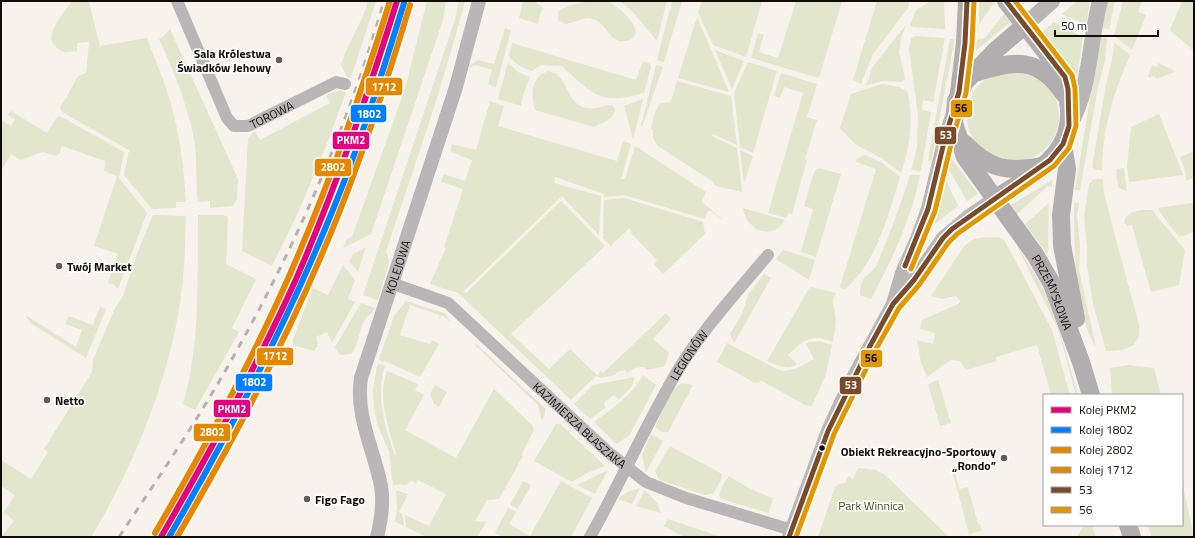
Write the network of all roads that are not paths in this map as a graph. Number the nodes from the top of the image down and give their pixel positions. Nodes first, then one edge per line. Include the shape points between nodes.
1 (176, 1) edge
2 (478, 1) edge
3 (966, 1) edge
4 (1006, 1) edge
5 (1052, 1) edge
6 (1100, 1) edge
7 (1024, 26) junction
8 (972, 74) junction
9 (345, 84) dead end
10 (959, 92) junction
11 (1068, 99) junction
12 (954, 111) junction
13 (1069, 126) junction
14 (956, 134) junction
15 (1062, 144) junction
16 (1042, 166) junction
17 (994, 199) junction
18 (768, 255) dead end
19 (391, 283) junction
20 (893, 304) junction
21 (1081, 362) junction
22 (1091, 394) edge
23 (625, 467) junction
24 (1128, 526) edge
25 (790, 534) edge
26 (377, 537) edge
27 (590, 537) edge
28 (1132, 537) edge

1 - 9 street, TOROWA via 227,118 234,126 248,126 336,82
2 - 19 street, KOLEJOWA via 456,87
3 - 10 main road
4 - 7 main road
5 - 7 main road
6 - 13 main road via 1087,74 1076,114
7 - 8 main road
7 - 11 main road via 1065,77
8 - 10 main road
8 - 11 main road via 1009,62 1027,64 1041,71 1058,85
10 - 12 main road
11 - 13 main road
12 - 14 main road
12 - 20 street via 928,209 902,273
13 - 15 main road
14 - 16 main road via 979,158 992,165 1008,170
14 - 17 main road, PRZEMYSŁOWA via 965,157
15 - 16 main road via 1057,153
15 - 21 main road, PRZEMYSŁOWA via 1066,169 1062,245
16 - 17 main road
17 - 20 street via 943,238 914,280
17 - 21 main road, PRZEMYSŁOWA via 1044,270 1061,304
18 - 23 street, LEGIONÓW via 706,331 679,369
19 - 23 street, KAZIMIERZA BŁASZAKA via 448,302
19 - 26 street, KOLEJOWA via 360,383 362,415 381,487
20 - 25 street via 831,424
21 - 22 main road, PRZEMYSŁOWA
23 - 25 street, KAZIMIERZA BŁASZAKA via 657,488
23 - 27 street, LEGIONÓW
24 - 28 main road

